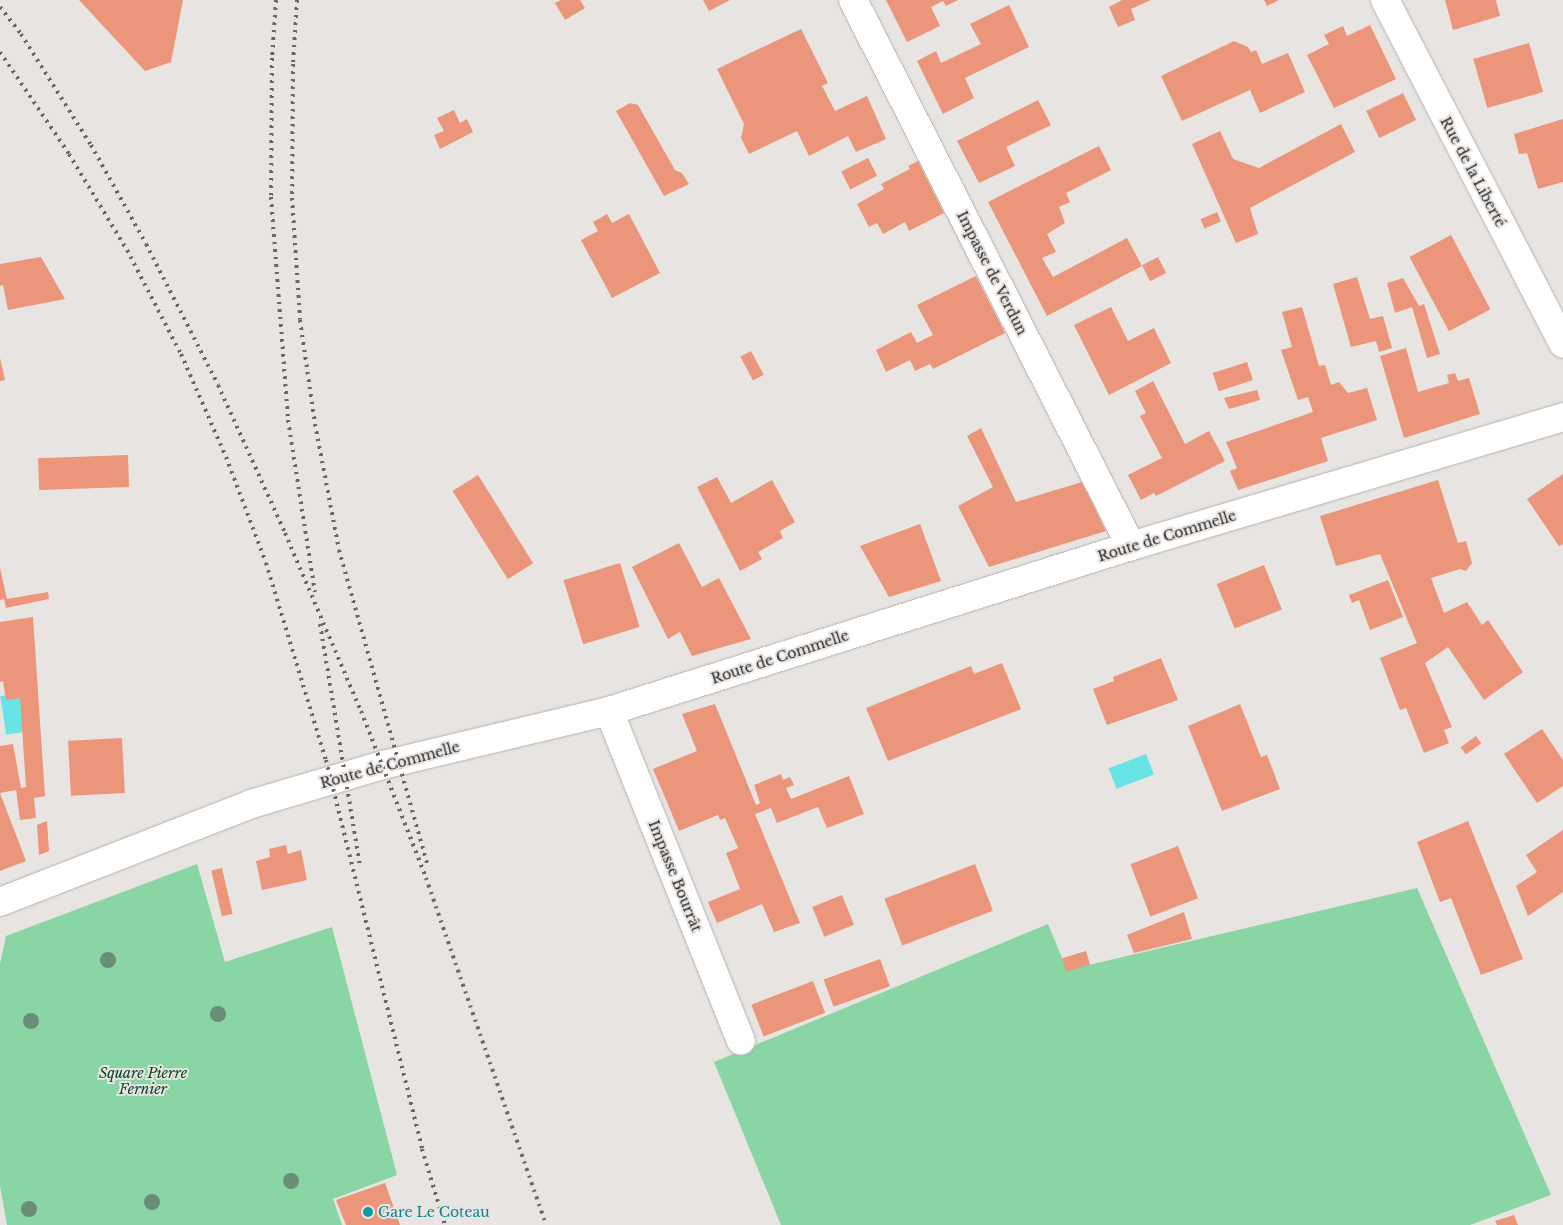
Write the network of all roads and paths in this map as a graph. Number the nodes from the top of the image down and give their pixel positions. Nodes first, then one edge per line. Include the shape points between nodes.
1 (853, 0) edge
2 (1385, 0) edge
3 (1563, 344) edge
4 (1563, 417) edge
5 (1131, 546) junction
6 (609, 711) junction
7 (0, 902) edge
8 (741, 1041) dead end

1 - 5 street, Impasse de Verdun
2 - 3 street, Rue de la Liberté
4 - 5 street, Route de Commelle
5 - 6 street, Route de Commelle
6 - 7 street, Route de Commelle via 382,765 251,804
6 - 8 street, Impasse Bourrât

